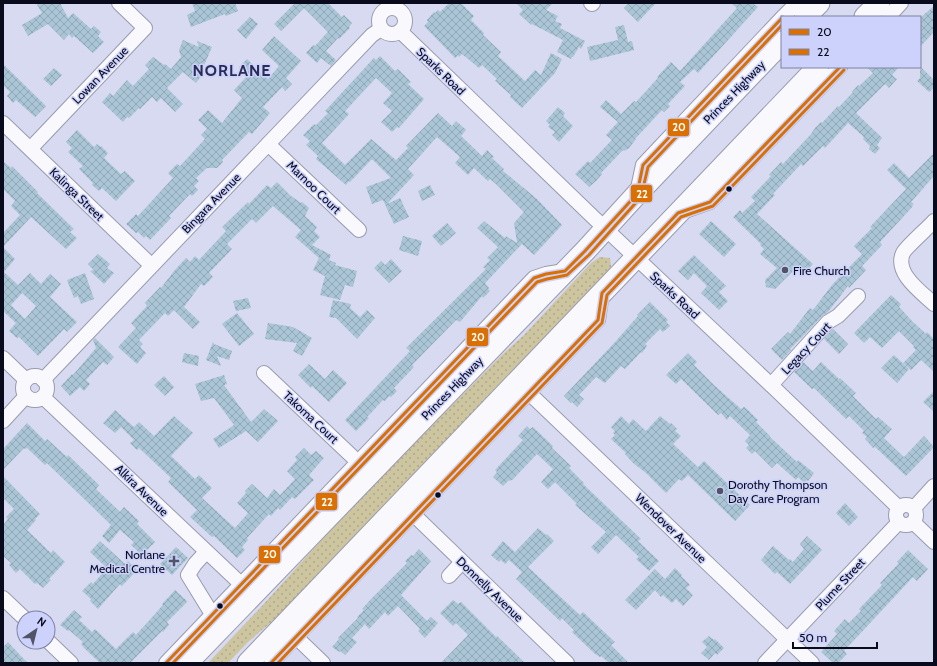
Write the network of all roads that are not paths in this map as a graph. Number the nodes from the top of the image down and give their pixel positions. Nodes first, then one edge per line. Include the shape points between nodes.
1 (119, 3) edge
2 (797, 3) edge
3 (819, 3) edge
4 (879, 3) edge
5 (901, 3) edge
6 (404, 7) edge
7 (376, 8) edge
8 (785, 16) edge
9 (807, 16) edge
10 (866, 16) edge
11 (889, 16) edge
12 (781, 20) edge
13 (381, 29) junction
14 (400, 31) junction
15 (781, 43) edge
16 (817, 68) edge
17 (839, 68) edge
18 (3, 123) edge
19 (268, 144) junction
20 (31, 148) junction
21 (637, 194) junction
22 (678, 213) junction
23 (934, 221) edge
24 (605, 229) junction
25 (359, 230) dead end
26 (636, 258) junction
27 (152, 265) junction
28 (565, 271) junction
29 (602, 293) junction
30 (858, 296) dead end
31 (934, 304) edge
32 (3, 358) edge
33 (264, 373) dead end
34 (26, 380) junction
35 (43, 380) junction
36 (771, 385) junction
37 (529, 393) junction
38 (26, 396) junction
39 (43, 397) junction
40 (3, 421) edge
41 (358, 462) junction
42 (934, 486) edge
43 (914, 508) junction
44 (413, 514) junction
45 (899, 515) junction
46 (913, 522) junction
47 (934, 542) edge
48 (206, 552) junction
49 (462, 562) junction
50 (449, 576) dead end
51 (241, 584) junction
52 (3, 598) edge
53 (16, 610) edge
54 (212, 614) junction
55 (296, 636) junction
56 (788, 639) junction
57 (56, 649) edge
58 (71, 663) edge
59 (166, 663) edge
60 (187, 663) edge
61 (248, 663) edge
62 (270, 663) edge
63 (324, 663) edge
64 (566, 663) edge
65 (765, 663) edge
66 (812, 663) edge

1 - 20 street, Lowan Avenue via 145,28
2 - 8 street
3 - 9 highway
4 - 10 highway
5 - 11 street
6 - 7 street
6 - 14 street via 405,20
7 - 13 street
12 - 21 street via 643,165
13 - 14 street via 392,34
13 - 19 street, Bingara Avenue via 372,35
14 - 24 street, Sparks Road
15 - 21 highway, Princes Highway
16 - 22 highway
17 - 22 street via 710,202
18 - 20 street, Kalinga Street
19 - 25 street, Marnoo Court
19 - 27 street, Bingara Avenue
20 - 27 street, Kalinga Street
21 - 24 highway, Princes Highway
22 - 26 highway
23 - 31 street via 904,253 901,265 908,279
24 - 26 street, Sparks Road
24 - 28 highway, Princes Highway
26 - 29 highway
26 - 36 street, Sparks Road
27 - 35 street, Bingara Avenue
28 - 41 street via 534,278
28 - 60 highway, Princes Highway
29 - 37 street via 598,320
29 - 61 highway
30 - 36 street, Legacy Court via 838,316 828,322
32 - 34 street
33 - 41 street, Takoma Court
34 - 35 street via 36,376
34 - 38 street via 23,387
35 - 39 street via 47,389
36 - 45 street, Sparks Road
37 - 44 street
37 - 56 street, Wendover Avenue
38 - 39 street via 32,400
38 - 40 street
39 - 48 street, Alkira Avenue
41 - 51 street
42 - 43 street
43 - 45 street via 904,505
43 - 46 street via 916,514
44 - 49 street, Donnelly Avenue
44 - 55 street
45 - 46 street via 904,525
45 - 56 street, Plume Street
46 - 47 street
48 - 51 street, Alkira Avenue
48 - 54 street via 188,576
49 - 50 street
49 - 64 street, Donnelly Avenue
51 - 54 street
52 - 53 street
54 - 59 street
55 - 62 street
55 - 63 street
56 - 65 street, Plume Street
56 - 66 street, Wendover Avenue
57 - 58 street

